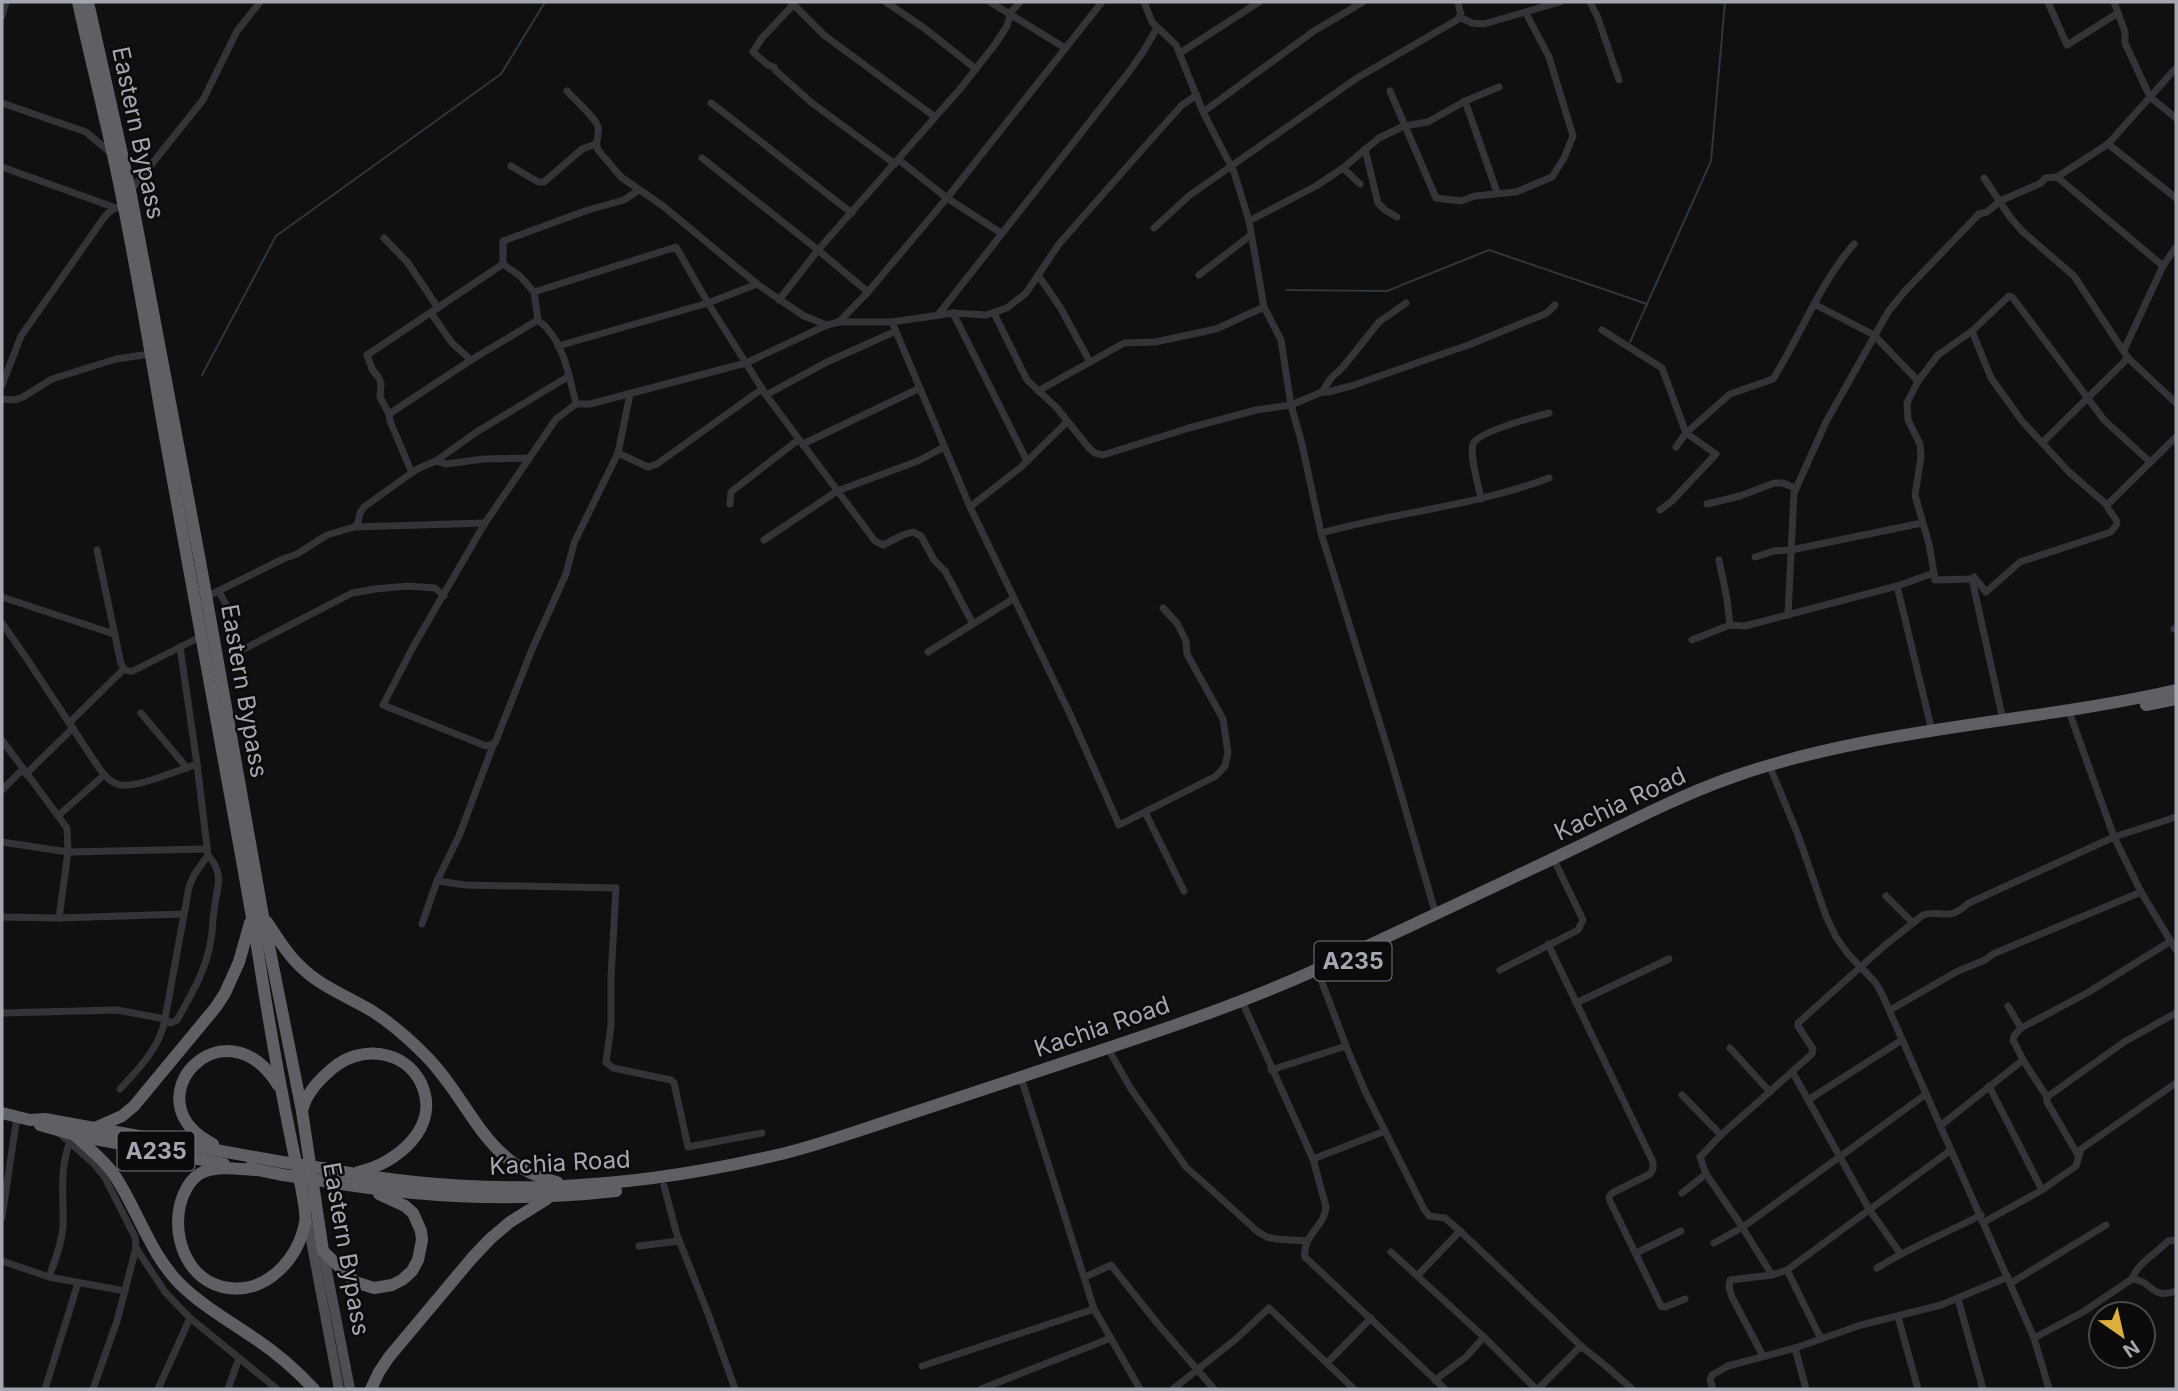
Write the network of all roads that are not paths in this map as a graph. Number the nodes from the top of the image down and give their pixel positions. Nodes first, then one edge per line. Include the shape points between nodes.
1 (6, 2) edge
2 (78, 2) edge
3 (88, 2) edge
4 (260, 2) edge
5 (886, 2) edge
6 (990, 2) edge
7 (1020, 2) edge
8 (1102, 2) edge
9 (1144, 2) edge
10 (1259, 2) edge
11 (1363, 2) edge
12 (1458, 2) edge
13 (1560, 2) edge
14 (1590, 2) edge
15 (2048, 2) edge
16 (2114, 2) edge
17 (792, 3) edge
18 (1526, 13) junction
19 (2119, 13) junction
20 (2, 16) edge
21 (1011, 16) junction
22 (1459, 17) junction
23 (1157, 28) junction
24 (1065, 48) junction
25 (1180, 53) junction
26 (976, 69) junction
27 (2175, 69) edge
28 (1619, 80) dead end
29 (1499, 87) dead end
30 (567, 91) dead end
31 (1390, 91) dead end
32 (1197, 95) junction
33 (2150, 97) junction
34 (1465, 101) junction
35 (2, 103) edge
36 (711, 103) dead end
37 (1203, 112) junction
38 (935, 117) junction
39 (2176, 118) edge
40 (1404, 126) junction
41 (2108, 144) junction
42 (596, 145) junction
43 (1365, 149) junction
44 (111, 153) junction
45 (702, 158) dead end
46 (897, 162) junction
47 (511, 166) dead end
48 (2, 167) edge
49 (1232, 168) junction
50 (1343, 168) junction
51 (2057, 177) junction
52 (1984, 178) dead end
53 (1360, 184) dead end
54 (130, 190) junction
55 (639, 190) junction
56 (1497, 192) junction
57 (947, 198) junction
58 (2176, 198) edge
59 (2000, 201) junction
60 (120, 206) junction
61 (852, 213) junction
62 (1398, 217) dead end
63 (1249, 221) junction
64 (1154, 228) dead end
65 (1001, 233) junction
66 (1251, 235) junction
67 (384, 238) dead end
68 (1854, 244) dead end
69 (2176, 247) edge
70 (818, 250) junction
71 (503, 264) junction
72 (2163, 266) junction
73 (1038, 275) junction
74 (1199, 275) dead end
75 (757, 284) junction
76 (534, 292) junction
77 (868, 292) junction
78 (779, 300) junction
79 (708, 303) junction
80 (1406, 303) dead end
81 (1814, 304) junction
82 (1555, 305) dead end
83 (1264, 307) junction
84 (435, 310) junction
85 (953, 313) junction
86 (994, 313) junction
87 (938, 315) junction
88 (537, 320) junction
89 (839, 322) junction
90 (892, 322) junction
91 (827, 325) junction
92 (1602, 330) dead end
93 (896, 331) junction
94 (1972, 331) junction
95 (1874, 335) junction
96 (558, 346) junction
97 (150, 354) junction
98 (2126, 354) junction
99 (471, 360) junction
100 (1090, 362) junction
101 (746, 363) junction
102 (569, 376) junction
103 (1918, 381) junction
104 (2, 385) edge
105 (920, 388) junction
106 (1038, 391) junction
107 (764, 392) junction
108 (1322, 392) junction
109 (630, 394) junction
110 (2087, 398) junction
111 (2, 399) edge
112 (2176, 403) edge
113 (576, 404) junction
114 (1291, 405) junction
115 (1549, 412) dead end
116 (389, 414) junction
117 (1067, 422) junction
118 (1686, 433) junction
119 (2176, 437) edge
120 (801, 442) junction
121 (2043, 442) junction
122 (944, 447) junction
123 (1676, 447) dead end
124 (618, 453) junction
125 (529, 458) junction
126 (436, 461) junction
127 (1027, 461) junction
128 (2150, 462) junction
129 (412, 473) junction
130 (1549, 478) dead end
131 (1795, 488) junction
132 (837, 491) junction
133 (1481, 499) junction
134 (730, 504) dead end
135 (1707, 504) dead end
136 (2107, 505) junction
137 (970, 507) junction
138 (1660, 510) dead end
139 (485, 523) junction
140 (1922, 523) junction
141 (354, 527) junction
142 (1321, 533) junction
143 (764, 540) dead end
144 (97, 550) dead end
145 (1791, 550) junction
146 (1755, 557) dead end
147 (1719, 560) dead end
148 (1934, 573) junction
149 (1972, 579) junction
150 (1897, 586) junction
151 (219, 592) junction
152 (444, 596) junction
153 (2, 597) edge
154 (206, 597) junction
155 (1013, 598) junction
156 (1163, 608) dead end
157 (1788, 615) junction
158 (2, 623) edge
159 (973, 624) junction
160 (1730, 625) junction
161 (114, 634) junction
162 (202, 636) junction
163 (1692, 640) dead end
164 (180, 647) junction
165 (928, 652) dead end
166 (124, 669) junction
167 (2176, 690) edge
168 (2176, 699) edge
169 (141, 713) dead end
170 (2071, 717) junction
171 (2003, 720) junction
172 (71, 725) junction
173 (1932, 731) junction
174 (1961, 731) junction
175 (2, 740) edge
176 (495, 743) junction
177 (197, 764) junction
178 (187, 768) junction
179 (24, 771) junction
180 (1772, 772) junction
181 (104, 775) junction
182 (2, 790) edge
183 (1145, 813) junction
184 (59, 815) junction
185 (2176, 817) edge
186 (2114, 837) junction
187 (2, 842) edge
188 (68, 852) junction
189 (207, 852) junction
190 (1557, 866) junction
191 (437, 881) junction
192 (1184, 891) dead end
193 (2141, 892) junction
194 (1886, 896) dead end
195 (184, 914) junction
196 (1436, 915) junction
197 (257, 916) junction
198 (2, 917) edge
199 (60, 918) junction
200 (1913, 923) junction
201 (422, 924) dead end
202 (2171, 940) junction
203 (1548, 944) junction
204 (2176, 950) edge
205 (1669, 959) dead end
206 (1861, 968) junction
207 (1500, 970) dead end
208 (1320, 976) junction
209 (1576, 1003) junction
210 (2008, 1006) dead end
211 (1245, 1009) junction
212 (1890, 1010) junction
213 (2, 1013) edge
214 (2176, 1013) edge
215 (165, 1019) junction
216 (2021, 1028) junction
217 (1902, 1040) junction
218 (1346, 1046) junction
219 (1730, 1048) dead end
220 (1111, 1054) junction
221 (2023, 1060) junction
222 (1271, 1070) junction
223 (1793, 1073) junction
224 (2176, 1083) edge
225 (1023, 1084) junction
226 (1989, 1086) junction
227 (281, 1088) junction
228 (120, 1089) dead end
229 (1770, 1091) junction
230 (1926, 1094) junction
231 (979, 1095) junction
232 (1682, 1095) dead end
233 (2048, 1097) junction
234 (1808, 1100) junction
235 (302, 1111) junction
236 (2, 1114) edge
237 (17, 1117) junction
238 (30, 1121) junction
239 (1940, 1126) junction
240 (94, 1128) junction
241 (1385, 1130) junction
242 (762, 1133) dead end
243 (1721, 1135) junction
244 (72, 1140) junction
245 (1951, 1150) junction
246 (226, 1151) junction
247 (2078, 1155) junction
248 (1839, 1157) junction
249 (1313, 1159) junction
250 (282, 1168) junction
251 (255, 1170) junction
252 (349, 1173) junction
253 (1706, 1174) junction
254 (323, 1175) junction
255 (664, 1186) junction
256 (366, 1189) junction
257 (578, 1189) junction
258 (2042, 1189) junction
259 (1682, 1193) dead end
260 (550, 1197) junction
261 (1869, 1209) junction
262 (2, 1217) edge
263 (1983, 1218) junction
264 (307, 1219) junction
265 (2106, 1225) dead end
266 (1743, 1227) junction
267 (1460, 1231) junction
268 (1681, 1231) dead end
269 (2176, 1240) edge
270 (679, 1241) junction
271 (1306, 1241) junction
272 (1714, 1243) dead end
273 (639, 1246) dead end
274 (136, 1248) junction
275 (323, 1251) junction
276 (1391, 1252) dead end
277 (1636, 1253) junction
278 (1900, 1253) junction
279 (2, 1261) edge
280 (1877, 1268) dead end
281 (1787, 1270) junction
282 (1418, 1275) junction
283 (1772, 1275) junction
284 (49, 1277) junction
285 (1085, 1277) junction
286 (2132, 1279) junction
287 (2009, 1280) junction
288 (78, 1283) junction
289 (125, 1291) junction
290 (2176, 1291) edge
291 (1958, 1298) junction
292 (1685, 1299) dead end
293 (1094, 1309) junction
294 (1898, 1317) junction
295 (190, 1318) junction
296 (1371, 1318) junction
297 (1484, 1337) junction
298 (1111, 1338) junction
299 (2034, 1338) junction
300 (1821, 1339) junction
301 (1581, 1346) junction
302 (1795, 1348) junction
303 (723, 1353) junction
304 (1763, 1356) junction
305 (713, 1357) dead end
306 (239, 1358) junction
307 (1327, 1363) junction
308 (922, 1366) dead end
309 (1198, 1370) junction
310 (1435, 1380) junction
311 (45, 1389) edge
312 (93, 1389) edge
313 (158, 1389) edge
314 (228, 1389) edge
315 (277, 1389) edge
316 (314, 1389) edge
317 (339, 1389) edge
318 (350, 1389) edge
319 (371, 1389) edge
320 (735, 1389) edge
321 (981, 1389) edge
322 (1140, 1389) edge
323 (1173, 1389) edge
324 (1214, 1389) edge
325 (1354, 1389) edge
326 (1445, 1389) edge
327 (1537, 1389) edge
328 (1632, 1389) edge
329 (1713, 1389) edge
330 (1806, 1389) edge
331 (1918, 1389) edge
332 (1983, 1389) edge
333 (2049, 1389) edge

1 - 20 street
2 - 44 highway, Eastern Bypass
3 - 54 highway, Eastern Bypass
4 - 54 street via 237,31 203,100
5 - 26 street
6 - 21 street
7 - 21 street
8 - 24 street
9 - 23 street
10 - 25 street
11 - 37 street via 1314,31
12 - 22 street
13 - 18 street
14 - 28 street
15 - 19 street via 2067,45
16 - 19 street
17 - 38 street via 824,35
17 - 46 street via 753,52 812,103
18 - 22 street via 1484,24
18 - 56 street via 1549,57 1573,136 1552,177 1516,192
19 - 33 street via 2125,43
21 - 24 street
21 - 26 street
22 - 49 street via 1357,78
23 - 25 street
23 - 65 street via 1128,73
24 - 57 street
25 - 32 street
26 - 38 street
27 - 33 street
29 - 34 street
30 - 42 street via 596,122
31 - 40 street
32 - 37 street
32 - 73 street via 1155,135 1059,244
33 - 39 street
33 - 41 street
34 - 40 street via 1428,122
34 - 56 street
35 - 44 street via 86,132
36 - 61 street
37 - 49 street
38 - 46 street
40 - 43 street
40 - 56 street via 1436,198 1461,201
41 - 51 street
41 - 58 street
42 - 47 street via 582,149 544,182
42 - 55 street via 621,177
43 - 50 street
43 - 62 street via 1378,203
44 - 60 highway, Eastern Bypass
45 - 70 street
46 - 57 street
46 - 61 street
48 - 60 street
49 - 63 street
49 - 64 street via 1190,195
50 - 53 street
50 - 63 street
51 - 59 street via 2045,178
51 - 72 street
52 - 59 street
54 - 154 highway, Eastern Bypass
55 - 71 street via 624,200 503,241
55 - 75 street
57 - 65 street
57 - 77 street
59 - 95 street via 1979,214 1920,275
59 - 98 street via 2022,231 2074,276
60 - 97 highway, Eastern Bypass
60 - 104 street via 103,219 22,336
61 - 70 street
63 - 66 street
65 - 87 street
66 - 74 street
66 - 83 street
67 - 84 street via 408,263
68 - 81 street
69 - 72 street
70 - 77 street
70 - 78 street
71 - 76 street
71 - 84 street
72 - 98 street
73 - 86 street via 1026,293
73 - 100 street
75 - 78 street
75 - 79 street
76 - 79 street via 676,247
76 - 88 street
77 - 89 street
78 - 91 street
79 - 96 street
79 - 101 street
80 - 108 street via 1379,322
81 - 95 street
81 - 118 street via 1773,379 1730,394
82 - 108 street via 1547,313 1471,344
83 - 100 street via 1216,329 1155,342 1124,343
83 - 114 street via 1281,340
84 - 99 street via 453,343
84 - 116 street via 366,355 379,378 380,397
85 - 86 street
85 - 87 street
85 - 127 street
86 - 106 street via 1027,380
87 - 90 street
88 - 96 street via 548,327
88 - 99 street
89 - 90 street
89 - 91 street
90 - 93 street
91 - 101 street
92 - 118 street via 1662,368
93 - 105 street
93 - 107 street
94 - 103 street via 1943,351
94 - 110 street via 2002,300 2013,298
94 - 121 street via 1991,378
95 - 103 street
95 - 131 street
96 - 102 street
97 - 111 street via 116,359 52,379 15,400
97 - 162 highway, Eastern Bypass
98 - 110 street
98 - 112 street
99 - 116 street
100 - 106 street
101 - 107 street
101 - 109 street
102 - 113 street
102 - 126 street
103 - 140 street via 1907,411 1920,444 1915,495
105 - 120 street
105 - 122 street
106 - 117 street
107 - 120 street
107 - 124 street via 657,464 648,467
108 - 114 street
109 - 113 street
109 - 124 street
110 - 121 street
110 - 128 street via 2112,429
113 - 125 street via 556,419
114 - 117 street via 1256,410 1103,455 1089,448
114 - 142 street
115 - 133 street via 1475,441 1473,457
116 - 129 street
117 - 127 street
118 - 123 street
118 - 138 street via 1716,454
119 - 128 street
120 - 132 street
120 - 134 street via 731,492
121 - 136 street
122 - 132 street
122 - 137 street
124 - 176 street via 574,543 566,574
125 - 126 street
125 - 139 street
126 - 129 street
127 - 137 street
128 - 136 street
129 - 141 street via 364,507
130 - 133 street
131 - 135 street via 1774,483
131 - 145 street
132 - 143 street
132 - 159 street via 875,541 883,545 913,532 921,536
133 - 142 street
136 - 149 street via 2117,520 2111,532 2021,562 1986,592
137 - 155 street
139 - 141 street
139 - 152 street
140 - 145 street
140 - 148 street
141 - 151 street via 327,535
142 - 196 street
144 - 161 street
145 - 146 street
145 - 157 street
147 - 160 street
148 - 149 street via 1935,580
148 - 150 street
149 - 171 street
150 - 157 street
150 - 173 street
151 - 152 street via 231,613 238,652 352,593 408,586 435,588
151 - 154 street
152 - 176 street via 383,705 486,746
153 - 161 street
154 - 197 highway, Eastern Bypass
155 - 159 street
155 - 183 street via 1119,825
156 - 183 street via 1177,623 1187,654 1223,719 1228,753 1216,776
157 - 160 street via 1745,626
158 - 172 street
159 - 165 street
160 - 163 street
161 - 166 street
162 - 164 street
162 - 197 highway, Eastern Bypass
164 - 166 street via 133,671
164 - 177 street
166 - 172 street
167 - 171 highway, Kachia Road / A235
168 - 170 highway, Kachia Road / A235
169 - 178 street
170 - 174 highway, Kachia Road / A235
170 - 186 street
171 - 174 highway, Kachia Road / A235
172 - 179 street
172 - 181 street
173 - 174 highway, Kachia Road / A235
173 - 196 highway, Kachia Road / A235 via 1815,753 1726,780
174 - 180 highway, Kachia Road / A235
175 - 179 street
176 - 191 street
177 - 178 street
177 - 189 street
178 - 181 street via 132,784 120,785
179 - 182 street
179 - 184 street
180 - 190 highway, Kachia Road / A235 via 1699,799
180 - 206 street via 1826,916
181 - 184 street
183 - 192 street
184 - 188 street via 67,828
185 - 186 street
186 - 193 street
186 - 200 street via 1956,912 1930,913
187 - 188 street
188 - 189 street
188 - 199 street
189 - 195 street via 189,887
189 - 215 street via 220,877 209,950 177,1020 170,1023
190 - 203 street via 1583,920 1578,930
190 - 208 highway, Kachia Road / A235
191 - 201 street
191 - 242 street via 616,888 606,1062 613,1068 674,1083 688,1147
193 - 202 street
193 - 212 street via 1993,954
194 - 200 street
195 - 199 street
195 - 215 street
196 - 231 highway, Kachia Road / A235 via 1242,1001
197 - 227 highway, Eastern Bypass
197 - 235 highway, Eastern Bypass
197 - 240 highway via 216,1007 134,1106
197 - 257 highway via 298,965 382,1018 428,1057 509,1162 545,1180
198 - 199 street
200 - 206 street
202 - 204 street
202 - 216 street
203 - 207 street
203 - 209 street
205 - 209 street
206 - 212 street via 1875,982
206 - 223 street via 1798,1023 1814,1049
208 - 211 highway, Kachia Road / A235
208 - 218 street
209 - 277 street via 1653,1162 1650,1174 1609,1196
210 - 216 street
211 - 220 highway, Kachia Road / A235
211 - 222 street
212 - 217 street
213 - 215 street via 117,1010
214 - 233 street via 2124,1042
215 - 228 street via 156,1045
216 - 221 street via 2013,1040
217 - 230 street
217 - 234 street
218 - 222 street
218 - 241 street
219 - 229 street
220 - 225 highway, Kachia Road / A235
220 - 271 street via 1186,1167 1258,1232
221 - 226 street
221 - 233 street
222 - 249 street
223 - 229 street
223 - 234 street
224 - 247 street
225 - 231 highway, Kachia Road / A235
225 - 285 street
226 - 239 street
226 - 258 street
227 - 246 highway via 260,1063 237,1053 214,1052 190,1067 180,1091 183,1114 200,1138
227 - 264 highway, Eastern Bypass
229 - 243 street
230 - 239 street
230 - 248 street
231 - 255 highway, Kachia Road / A235 via 800,1157
231 - 257 highway, Kachia Road / A235 via 779,1155
232 - 243 street
233 - 247 street
234 - 248 street
235 - 252 highway via 310,1091 350,1057 377,1052 388,1055 416,1076 424,1096 418,1132 403,1151 383,1165
235 - 275 highway, Eastern Bypass
236 - 237 highway, Kachia Road / A235
237 - 238 highway, Kachia Road / A235
237 - 262 street
238 - 240 highway, Kachia Road / A235 via 45,1119
238 - 244 highway, A235
239 - 245 street
240 - 246 highway, Kachia Road / A235
241 - 249 street
241 - 267 street via 1426,1214 1445,1218
243 - 253 street via 1700,1157
244 - 251 highway, A235
244 - 274 street via 104,1176 135,1237
244 - 284 street via 63,1161 63,1229
244 - 316 highway via 97,1155 114,1175 178,1281 261,1342
245 - 261 street
245 - 263 street
246 - 250 highway, Kachia Road / A235
247 - 258 street via 2076,1166
248 - 261 street
248 - 266 street
249 - 271 street via 1326,1211
250 - 251 highway, A235
250 - 254 highway, Kachia Road / A235, bridge
251 - 264 highway via 202,1172 186,1189 177,1225 184,1252 198,1273 232,1288 269,1279 287,1262
252 - 254 highway, Kachia Road / A235
252 - 257 highway, Kachia Road / A235 via 446,1186
253 - 259 street
253 - 266 street
254 - 256 highway, A235
255 - 257 highway, Kachia Road / A235
255 - 270 street
256 - 260 highway, Kachia Road / A235 via 455,1197
256 - 275 highway via 405,1206 418,1221 422,1240 412,1271 392,1285 363,1286
257 - 260 highway, Kachia Road / A235
258 - 263 street
260 - 319 highway via 510,1222 472,1258 389,1357
261 - 278 street
261 - 281 street
263 - 278 street
263 - 287 street
264 - 317 main road, Eastern Bypass
265 - 287 street
266 - 272 street
266 - 283 street
267 - 282 street
267 - 301 street
268 - 277 street
269 - 286 street via 2168,1241 2141,1264
270 - 273 street
270 - 303 street
271 - 296 street via 1305,1256
274 - 289 street
274 - 295 street via 165,1292
275 - 318 main road, Eastern Bypass
276 - 282 street
277 - 292 street via 1661,1306
278 - 280 street
279 - 284 street
281 - 283 street
281 - 300 street
282 - 297 street
283 - 304 street via 1734,1278 1728,1283
284 - 288 street
285 - 293 street
285 - 309 street via 1111,1265
286 - 290 street via 2157,1293
286 - 299 street
287 - 291 street
287 - 299 street
288 - 289 street
288 - 311 street
289 - 312 street
291 - 294 street
291 - 332 street
293 - 298 street
293 - 308 street
294 - 300 street
294 - 331 street
295 - 306 street
295 - 313 street
296 - 307 street
296 - 310 street
297 - 310 street
297 - 327 street
298 - 321 street
298 - 322 street
299 - 333 street
300 - 302 street
301 - 327 street
301 - 328 street
302 - 304 street
302 - 330 street
303 - 305 street
303 - 320 street
304 - 329 street via 1718,1370 1710,1380
306 - 314 street
306 - 315 street
307 - 309 street via 1269,1308
307 - 325 street
309 - 323 street
309 - 324 street
310 - 326 street

